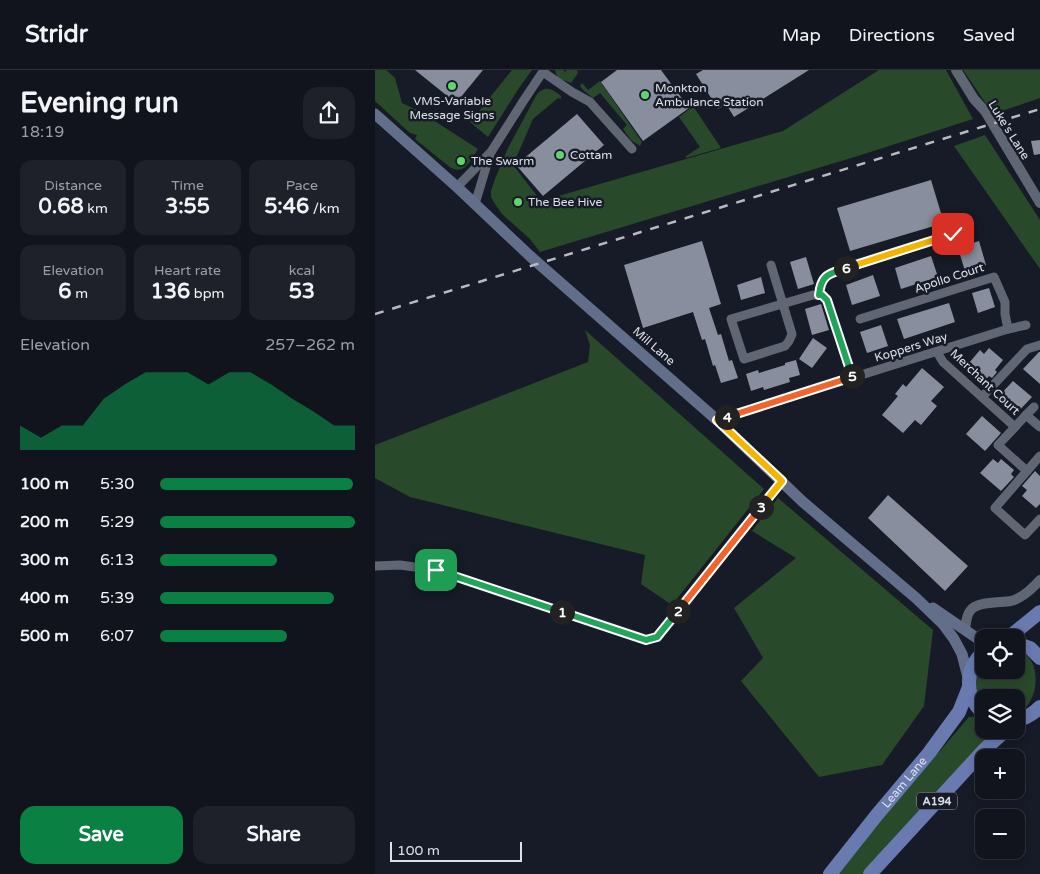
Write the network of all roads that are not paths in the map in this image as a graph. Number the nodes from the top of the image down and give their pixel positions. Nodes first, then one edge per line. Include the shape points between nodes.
1 (957, 70) edge
2 (543, 71) edge
3 (375, 114) edge
4 (632, 149) dead end
5 (491, 152) junction
6 (457, 187) junction
7 (1040, 203) edge
8 (475, 204) junction
9 (953, 234) dead end
10 (771, 265) dead end
11 (819, 295) junction
12 (783, 304) junction
13 (860, 319) dead end
14 (1026, 325) dead end
15 (1008, 329) junction
16 (1040, 345) edge
17 (937, 352) junction
18 (852, 377) junction
19 (982, 397) junction
20 (1033, 407) dead end
21 (1026, 415) junction
22 (717, 420) junction
23 (1015, 427) junction
24 (1040, 427) edge
25 (1040, 456) edge
26 (1027, 471) junction
27 (782, 481) junction
28 (1040, 518) edge
29 (375, 566) edge
30 (1040, 580) edge
31 (916, 598) junction
32 (1040, 612) edge
33 (1020, 629) edge
34 (965, 630) junction
35 (975, 637) edge
36 (1025, 646) edge
37 (1040, 658) edge
38 (975, 661) edge
39 (969, 684) junction
40 (975, 704) edge
41 (1040, 707) edge
42 (1025, 719) edge
43 (996, 739) edge
44 (830, 874) edge
45 (870, 874) edge

1 - 7 street, Luke's Lane
2 - 4 street via 590,102
2 - 5 street
3 - 6 main road, Mill Lane
5 - 6 street
5 - 8 street
6 - 8 main road, Mill Lane
8 - 22 main road, Mill Lane
9 - 11 street via 831,273 823,278
10 - 12 street
11 - 12 street
11 - 18 street via 827,300
12 - 12 street via 731,320 744,359 785,346 789,341 791,334
13 - 15 street, Apollo Court via 994,277 1005,302
14 - 15 street, Koppers Way
15 - 17 street, Koppers Way
16 - 19 street via 1027,349
17 - 18 street, Koppers Way
17 - 19 street, Merchant Court via 943,362
18 - 22 street, Koppers Way
19 - 23 street, Merchant Court
20 - 21 street
21 - 23 street, Merchant Court
21 - 24 street, Merchant Court
22 - 27 main road, Mill Lane
23 - 26 street via 998,445
25 - 26 street
26 - 28 street via 995,508 1025,535
27 - 29 street via 657,637 646,640 436,570
27 - 31 main road, Mill Lane
30 - 34 street via 1020,598 973,607
31 - 34 main road, Mill Lane
31 - 39 main road, Mill Lane via 954,639 962,654
32 - 33 highway
34 - 35 main road, Mill Lane
36 - 37 highway
38 - 39 highway, Leam Lane
39 - 40 highway
39 - 44 highway, Leam Lane / A194 via 959,712
41 - 42 highway
43 - 45 highway, A194

